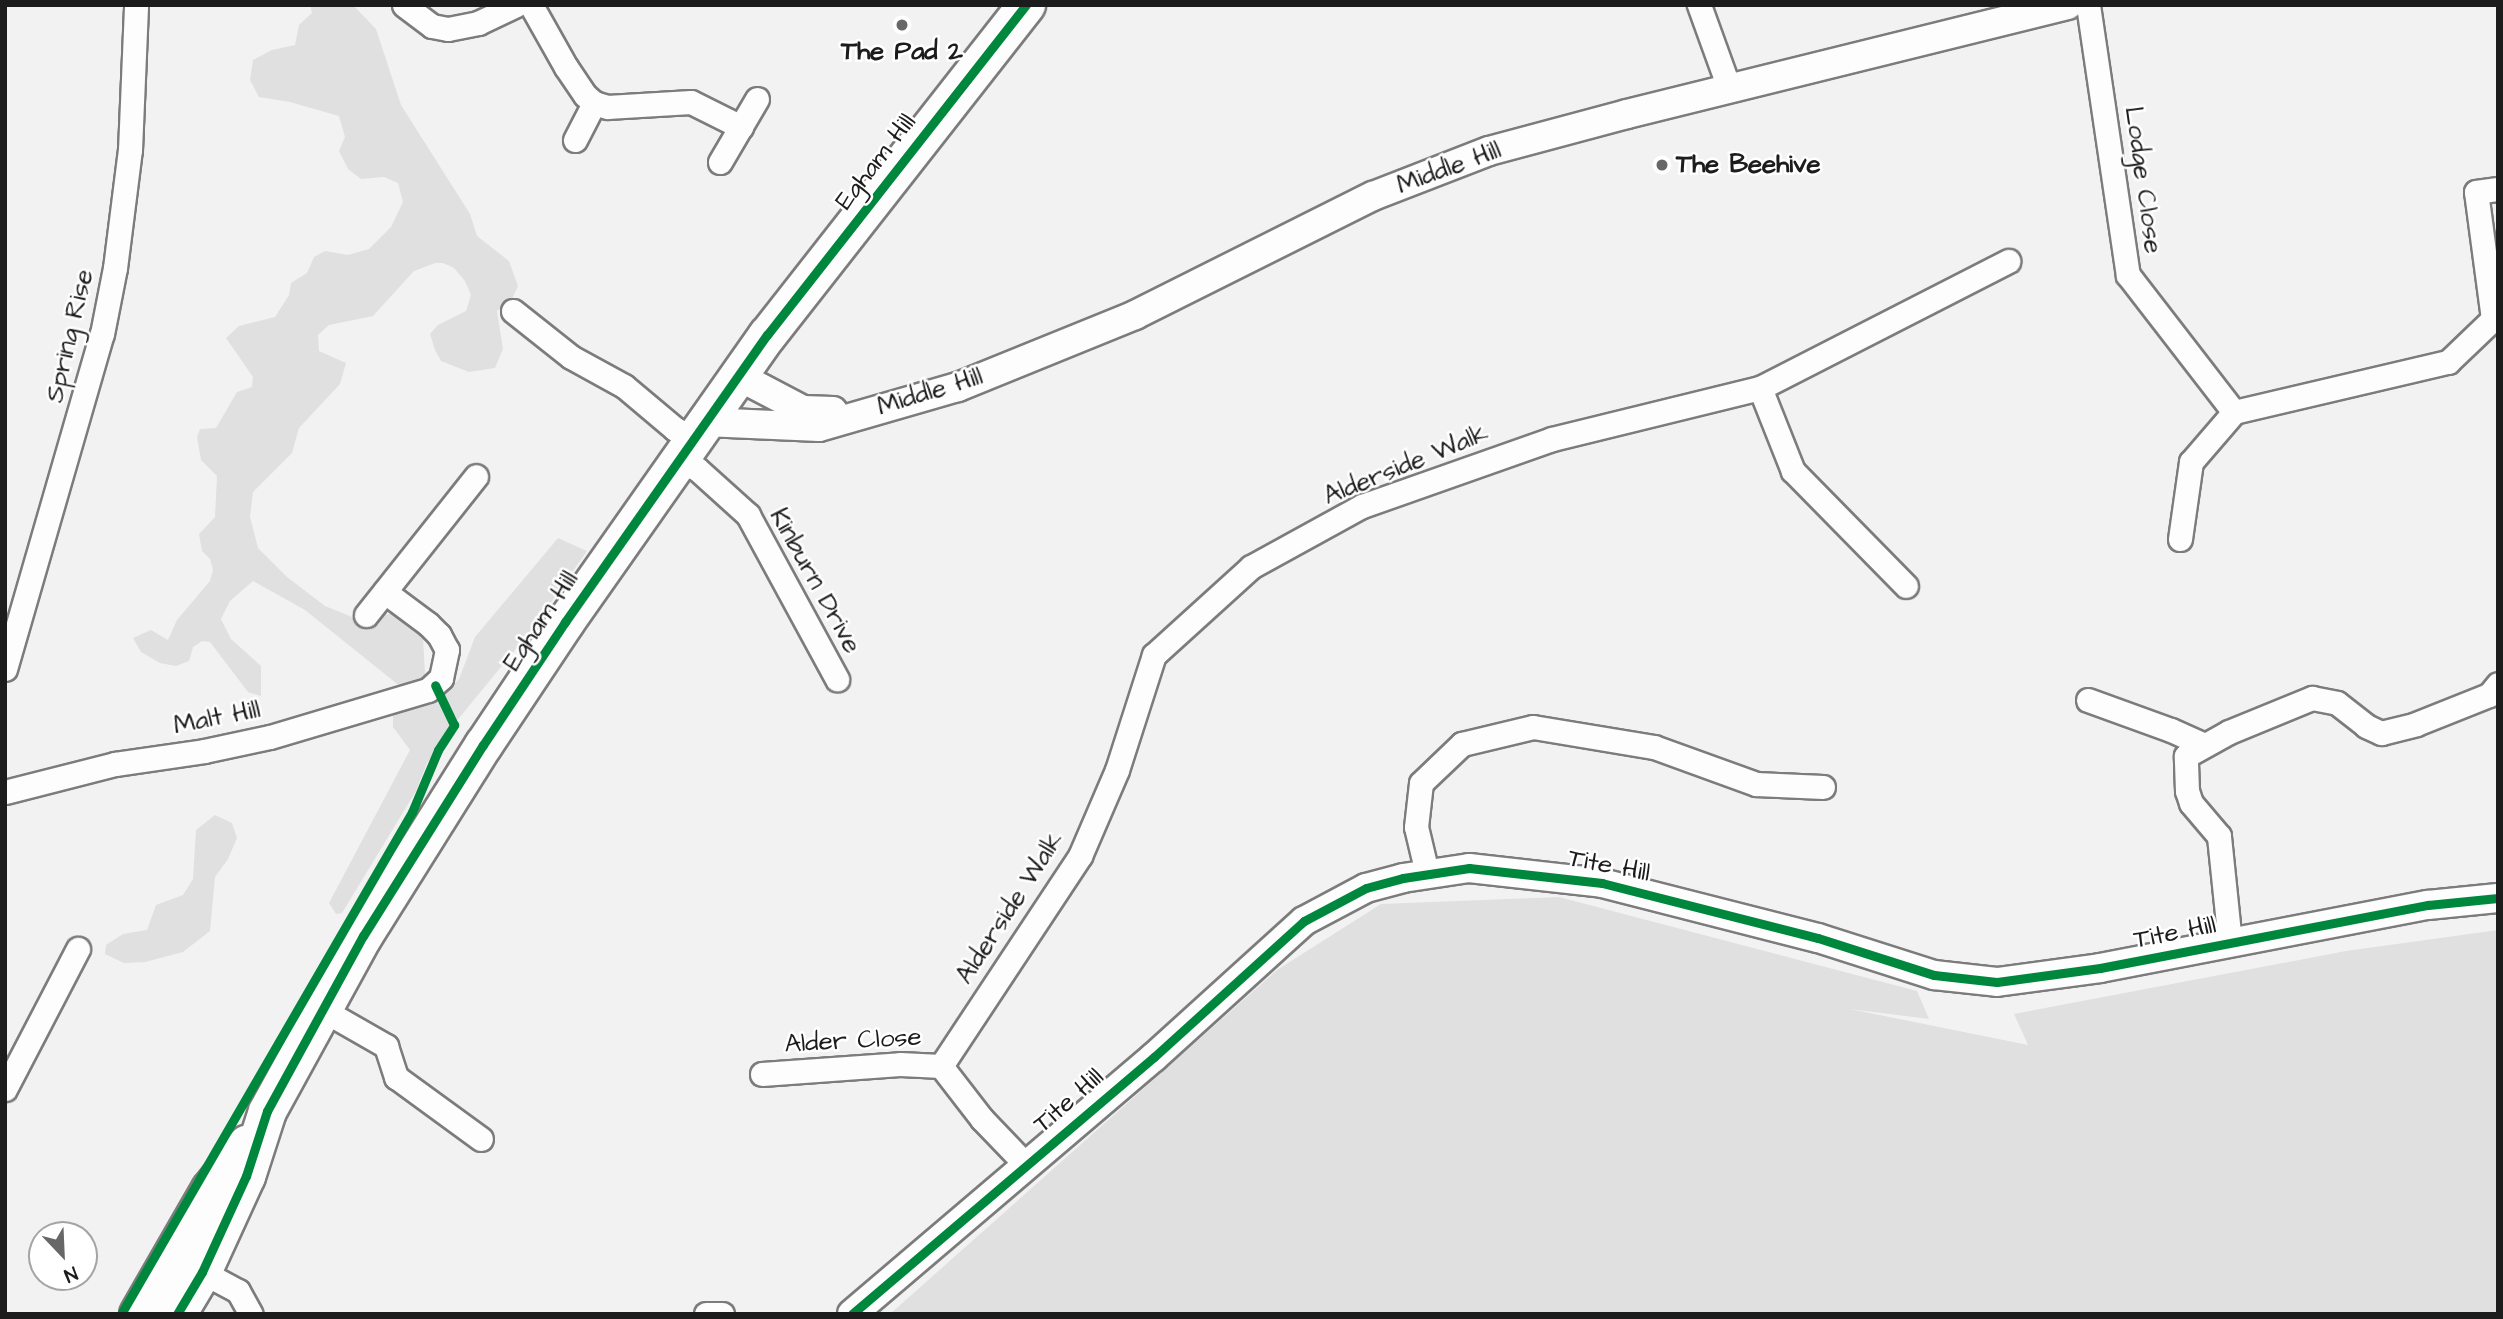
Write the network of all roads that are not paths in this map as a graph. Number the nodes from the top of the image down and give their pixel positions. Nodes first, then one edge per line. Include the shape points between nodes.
1 (136, 5) edge
2 (404, 5) edge
3 (516, 5) edge
4 (531, 5) edge
5 (1026, 5) edge
6 (1699, 5) edge
7 (2068, 5) edge
8 (2088, 5) edge
9 (1728, 88) junction
10 (757, 99) dead end
11 (594, 103) junction
12 (741, 127) junction
13 (575, 140) dead end
14 (720, 162) dead end
15 (2498, 188) edge
16 (2008, 261) dead end
17 (513, 311) dead end
18 (738, 376) junction
19 (1760, 388) junction
20 (2234, 412) junction
21 (860, 413) junction
22 (693, 440) junction
23 (476, 477) dead end
24 (2180, 538) dead end
25 (1906, 586) dead end
26 (385, 592) junction
27 (366, 615) dead end
28 (5, 669) edge
29 (837, 679) dead end
30 (2498, 684) edge
31 (2088, 700) dead end
32 (2204, 746) junction
33 (1823, 787) dead end
34 (5, 792) edge
35 (1427, 873) junction
36 (2498, 898) edge
37 (2230, 943) junction
38 (78, 949) dead end
39 (323, 1010) junction
40 (941, 1066) junction
41 (762, 1074) dead end
42 (8, 1076) edge
43 (481, 1139) dead end
44 (1027, 1166) junction
45 (188, 1264) junction
46 (138, 1314) edge
47 (177, 1314) edge
48 (251, 1314) edge
49 (706, 1314) edge
50 (722, 1314) edge
51 (852, 1314) edge

1 - 28 street, Spring Rise via 130,150 102,334
2 - 3 street via 432,26 448,29 478,23
4 - 11 street via 584,96
5 - 18 main road, Egham Hill
6 - 9 street
7 - 9 street, Middle Hill
8 - 20 street, Lodge Close via 2129,275
9 - 21 street, Middle Hill via 1489,151 1438,169 1065,345 958,387
10 - 12 street
11 - 12 street via 607,107 691,102
11 - 13 street
12 - 14 street
15 - 20 street via 2476,192 2493,319 2448,362
16 - 19 street, Alderside Walk
17 - 22 street via 571,357 624,386
18 - 21 street, Middle Hill via 803,410
18 - 22 main road, Egham Hill
19 - 25 street via 1793,471
19 - 40 street, Alderside Walk via 1552,439 1362,506 1251,567 1154,655 1117,770 1080,856
20 - 24 street via 2192,462
21 - 22 street, Middle Hill via 819,427
22 - 29 street, Kinburn Drive via 697,469 748,515
22 - 39 main road, Egham Hill via 483,745 363,936
23 - 26 street
26 - 27 street
26 - 34 street, Malt Hill via 439,635 447,650 443,673 435,685 271,737 115,764
30 - 32 street via 2488,695 2381,733 2337,703 2312,698
31 - 32 street
32 - 37 street via 2186,757 2187,791 2191,803 2220,836
33 - 35 street via 1756,784 1654,747 1533,727 1462,744 1421,783 1416,827
35 - 37 street, Tite Hill via 1469,868 1602,883 1818,938 1934,975 1997,982
35 - 44 street, Tite Hill via 1366,888 1304,922
36 - 37 street, Tite Hill via 2428,905
38 - 42 street
39 - 43 street via 386,1046 396,1077
39 - 45 main road, Egham Hill via 260,1126 210,1189
40 - 41 street, Alder Close via 900,1064
40 - 44 street, Alder Close
44 - 51 street, Tite Hill
45 - 46 main road, Egham Hill
45 - 47 main road, Egham Hill
45 - 48 street via 238,1291
49 - 50 street

